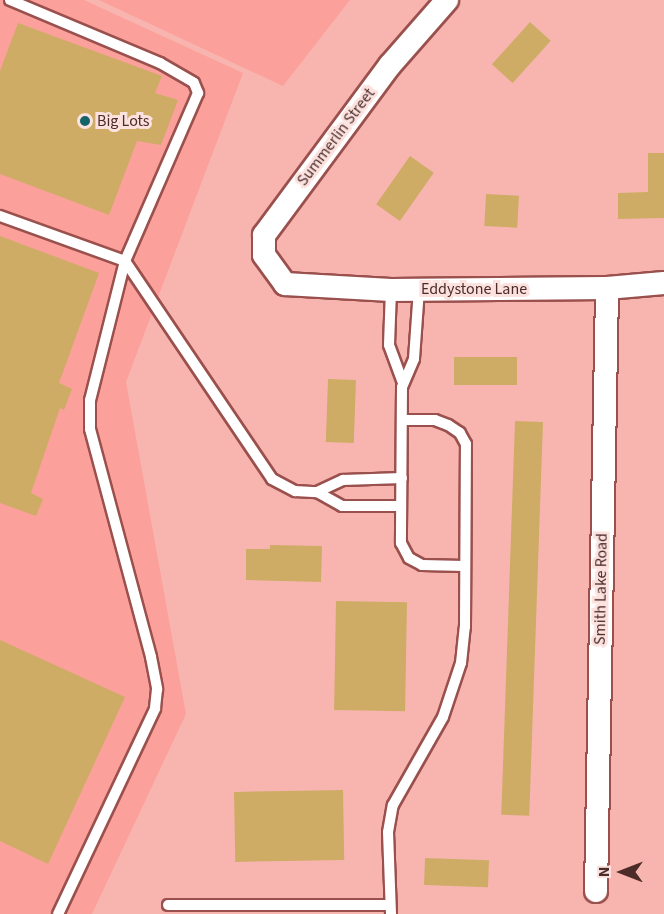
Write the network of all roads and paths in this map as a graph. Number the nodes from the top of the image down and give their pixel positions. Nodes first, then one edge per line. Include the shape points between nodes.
1 (10, 0) edge
2 (447, 0) edge
3 (0, 216) edge
4 (125, 261) junction
5 (664, 283) edge
6 (285, 284) joint
7 (607, 288) junction
8 (418, 289) junction
9 (391, 290) junction
10 (403, 383) junction
11 (402, 420) junction
12 (402, 478) junction
13 (317, 492) junction
14 (401, 506) junction
15 (464, 566) junction
16 (596, 891) dead end
17 (168, 905) dead end
18 (390, 909) edge
19 (281, 910) edge
20 (58, 914) edge

1 - 4 lane via 160,63 197,87 194,106
2 - 6 street, Summerlin Street via 390,65 264,235 264,255
3 - 4 lane
4 - 13 lane via 256,460 272,479 295,491
4 - 20 lane via 90,400 90,429 151,657 157,689 155,709
5 - 7 street, Eddystone Lane
6 - 9 street, Eddystone Lane
7 - 8 street, Eddystone Lane
7 - 16 street, Smith Lake Road
8 - 9 street, Eddystone Lane
8 - 10 lane via 414,359
9 - 10 lane via 389,345
10 - 11 lane
11 - 12 lane
11 - 15 lane via 435,420 460,433 465,444
12 - 13 lane via 343,480
12 - 14 lane
13 - 14 lane via 342,506
14 - 15 lane via 401,543 409,558 422,565
15 - 18 lane via 465,627 453,691 443,717 393,805 388,832
17 - 19 lane
18 - 19 lane

